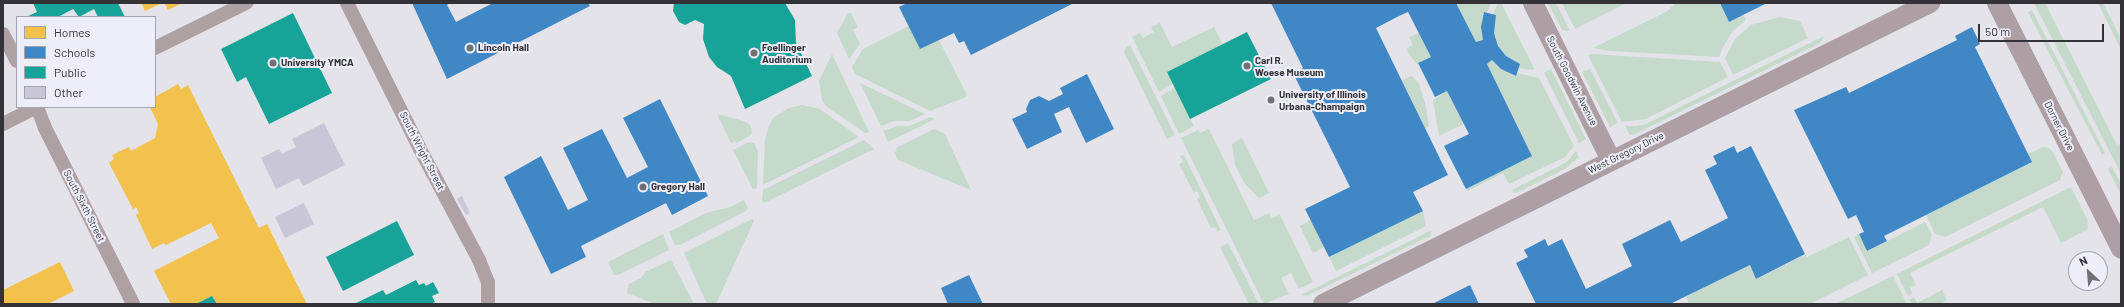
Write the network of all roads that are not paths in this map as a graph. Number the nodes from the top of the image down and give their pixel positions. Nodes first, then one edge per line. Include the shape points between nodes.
1 (246, 3) edge
2 (347, 3) edge
3 (1533, 3) edge
4 (1930, 3) edge
5 (1997, 3) edge
6 (3, 34) edge
7 (156, 48) edge
8 (16, 59) edge
9 (35, 108) edge
10 (37, 108) edge
11 (3, 124) edge
12 (1611, 160) junction
13 (2121, 248) edge
14 (488, 302) edge
15 (133, 304) edge
16 (1323, 304) edge

1 - 7 street
2 - 14 street, South Wright Street via 479,260 488,282
3 - 12 street, South Goodwin Avenue
4 - 12 street, West Gregory Drive
5 - 13 street, Dorner Drive
6 - 8 street
9 - 11 street
10 - 15 street, South Sixth Street
12 - 16 street, West Gregory Drive

